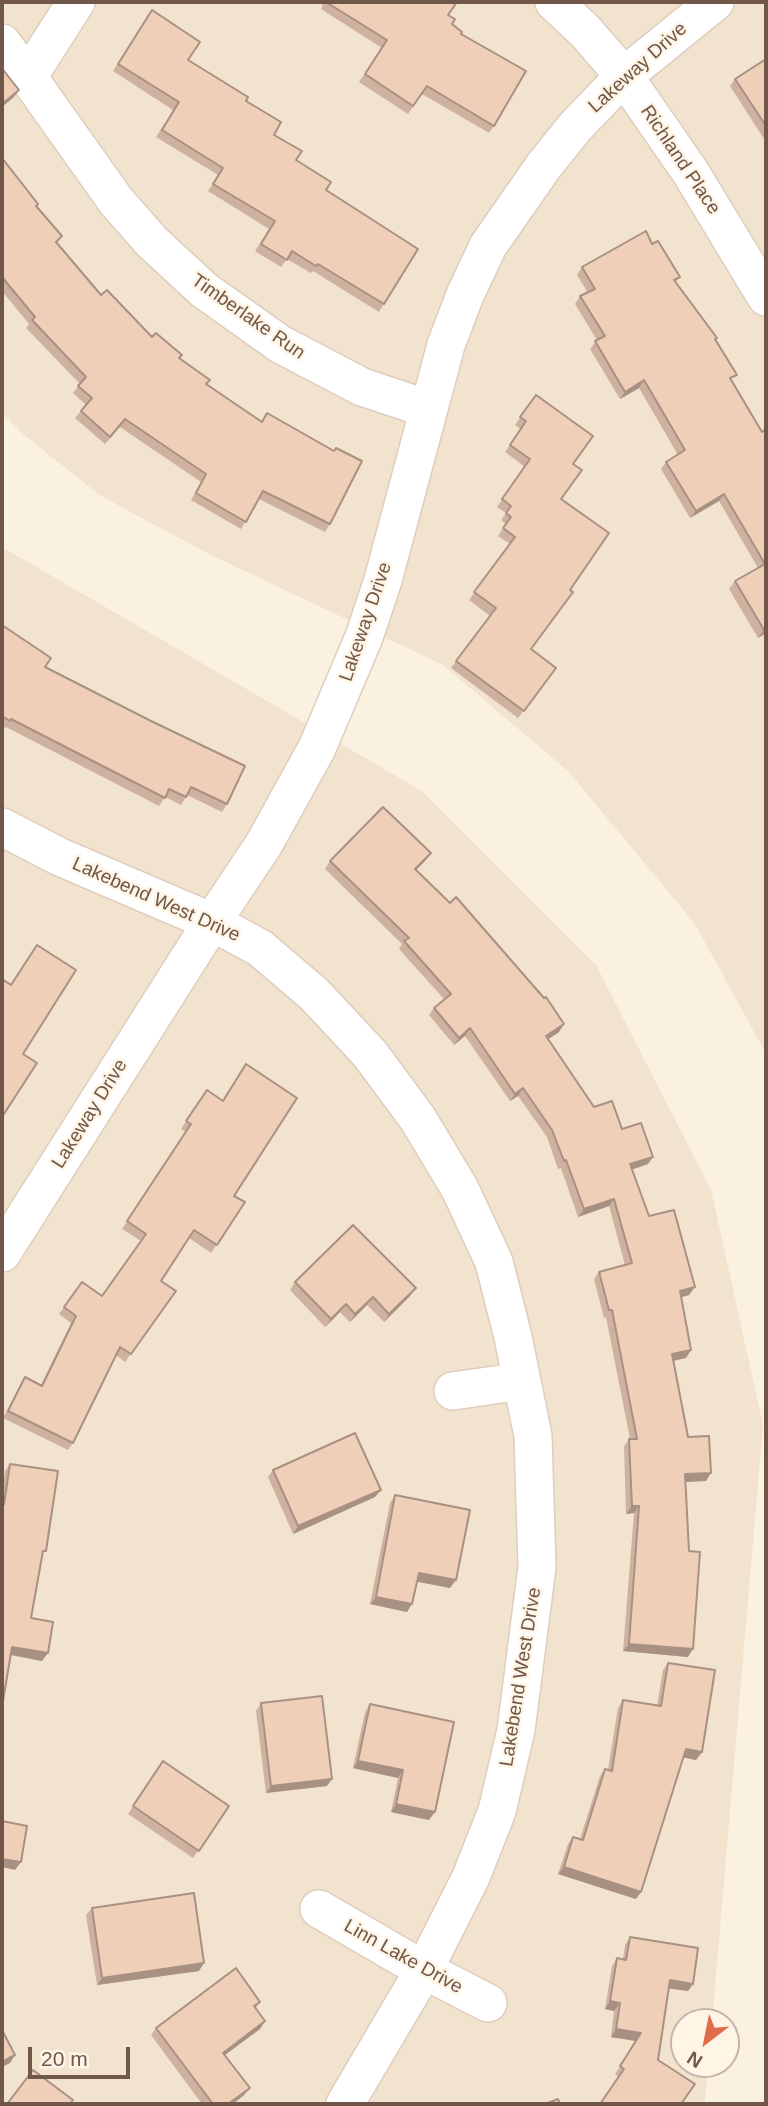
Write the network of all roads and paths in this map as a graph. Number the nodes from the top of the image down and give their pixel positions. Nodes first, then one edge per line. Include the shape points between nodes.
1 (76, 2) edge
2 (554, 2) edge
3 (715, 2) edge
4 (2, 43) edge
5 (624, 76) junction
6 (28, 77) junction
7 (766, 297) edge
8 (428, 409) junction
9 (2, 827) edge
10 (212, 922) junction
11 (2, 1253) edge
12 (522, 1381) junction
13 (453, 1391) dead end
14 (319, 1909) dead end
15 (424, 1970) junction
16 (488, 2003) dead end
17 (345, 2104) edge

1 - 6 street
2 - 5 street, Richland Place
3 - 5 street, Lakeway Drive
4 - 6 street, Timberlake Run
5 - 7 street, Richland Place via 691,173
5 - 8 street, Lakeway Drive via 575,127 488,246 446,345
6 - 8 street, Timberlake Run via 116,201 204,290 280,344 327,369 362,387
8 - 10 street, Lakeway Drive via 383,580 337,703 264,844
9 - 10 street, Lakebend West Drive
10 - 11 street, Lakeway Drive
10 - 12 street, Lakebend West Drive via 260,948 314,994 370,1054 418,1119 460,1189 494,1262
12 - 13 street
12 - 15 street, Lakebend West Drive via 533,1436 537,1567 516,1730 497,1811 471,1877
14 - 15 street, Linn Lake Drive
15 - 16 street, Linn Lake Drive
15 - 17 street, Lakebend West Drive

